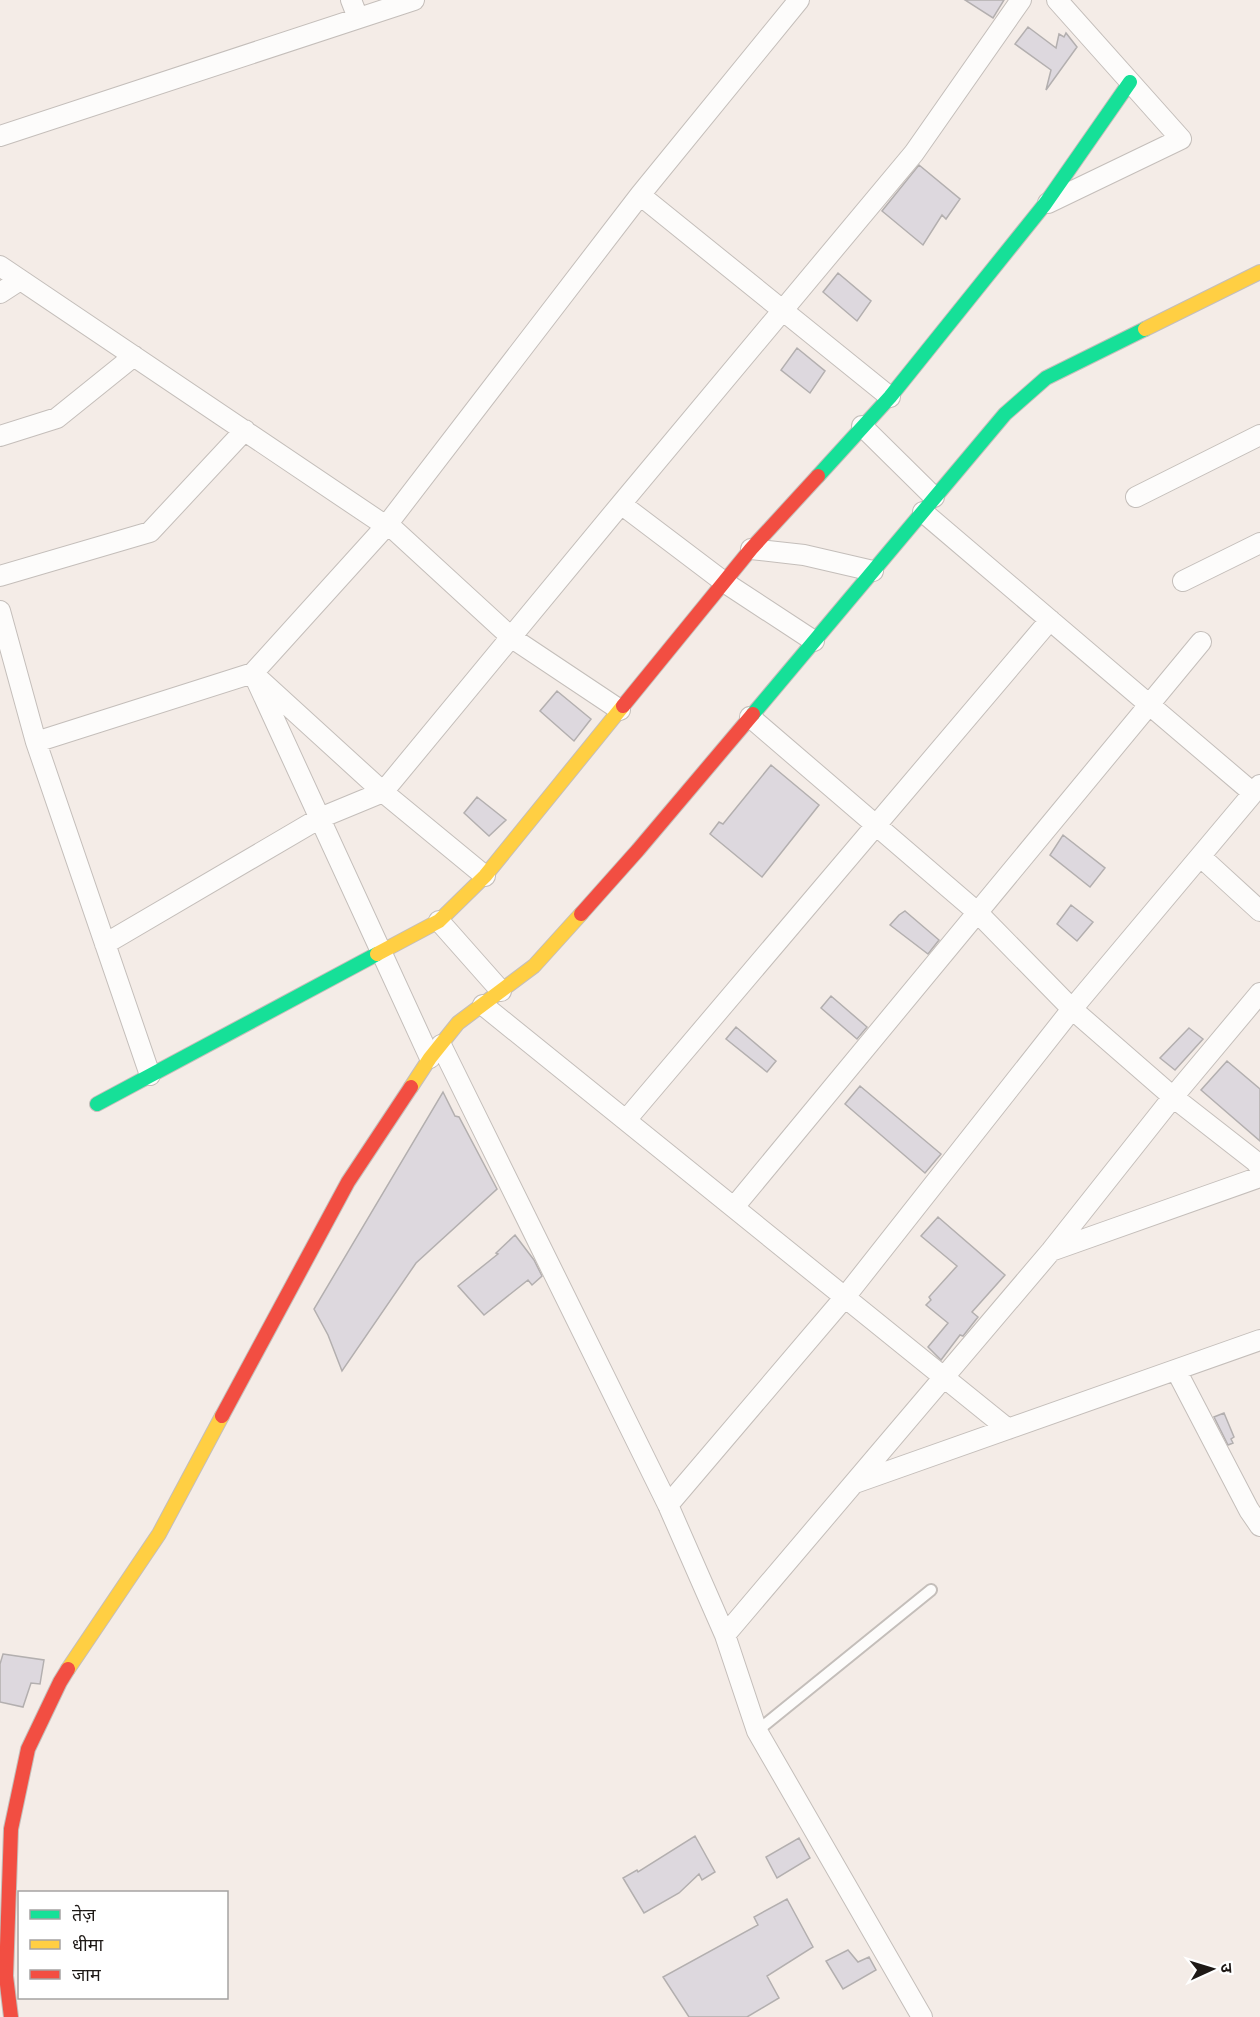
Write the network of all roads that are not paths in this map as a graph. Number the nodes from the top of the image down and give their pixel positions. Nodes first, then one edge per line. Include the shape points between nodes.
1 (414, 0) edge
2 (1021, 0) edge
3 (1057, 0) edge
4 (797, 1) edge
5 (354, 9) edge
6 (1130, 82) junction
7 (0, 136) edge
8 (640, 195) junction
9 (1045, 204) junction
10 (0, 266) edge
11 (1260, 272) edge
12 (20, 279) junction
13 (0, 293) edge
14 (783, 311) junction
15 (134, 356) junction
16 (890, 397) junction
17 (862, 426) junction
18 (245, 430) junction
19 (1260, 435) edge
20 (0, 436) edge
21 (1136, 498) dead end
22 (621, 504) junction
23 (929, 504) junction
24 (386, 526) junction
25 (1260, 543) edge
26 (751, 549) junction
27 (873, 571) junction
28 (0, 576) edge
29 (1184, 581) dead end
30 (724, 582) junction
31 (0, 611) edge
32 (1050, 620) junction
33 (512, 638) junction
34 (814, 641) junction
35 (1201, 642) dead end
36 (253, 673) junction
37 (1149, 704) junction
38 (620, 710) junction
39 (750, 717) junction
40 (36, 742) junction
41 (1256, 788) edge
42 (383, 792) junction
43 (320, 818) junction
44 (876, 825) junction
45 (1201, 857) junction
46 (485, 876) junction
47 (1260, 911) edge
48 (977, 912) junction
49 (439, 921) junction
50 (105, 944) junction
51 (381, 952) junction
52 (501, 991) junction
53 (1260, 993) edge
54 (483, 1005) junction
55 (1072, 1009) junction
56 (435, 1052) junction
57 (150, 1075) junction
58 (1173, 1097) junction
59 (98, 1104) dead end
60 (626, 1120) junction
61 (1260, 1167) edge
62 (1260, 1177) edge
63 (734, 1208) junction
64 (1051, 1251) junction
65 (845, 1297) junction
66 (1260, 1340) edge
67 (1176, 1370) junction
68 (944, 1377) junction
69 (1008, 1429) junction
70 (855, 1483) junction
71 (668, 1505) junction
72 (1256, 1513) edge
73 (931, 1590) dead end
74 (725, 1635) junction
75 (757, 1731) junction
76 (11, 2017) edge
77 (922, 2017) edge

1 - 5 street
2 - 14 street via 914,153
3 - 6 street
4 - 8 street
5 - 7 street
6 - 9 street
6 - 9 street via 1180,139
8 - 14 street
8 - 24 street
9 - 16 street
10 - 12 street
11 - 23 street via 1046,378 1005,414
12 - 13 street
12 - 15 street
14 - 16 street
14 - 22 street
15 - 18 street
15 - 20 street via 57,418
16 - 17 street
17 - 23 street
17 - 26 street
18 - 24 street
18 - 28 street via 150,532
19 - 21 street
22 - 30 street
22 - 33 street
23 - 27 street
23 - 32 street
24 - 33 street
24 - 36 street
25 - 29 street
26 - 27 street via 826,559
26 - 30 street
27 - 34 street
30 - 34 street
30 - 38 street
31 - 40 street
32 - 37 street
32 - 44 street
33 - 38 street
33 - 42 street
34 - 39 street
35 - 37 street
36 - 40 street
36 - 42 street
36 - 43 street
37 - 41 street
37 - 48 street
38 - 46 street
39 - 44 street
39 - 52 street via 534,966
40 - 50 street
41 - 45 street
42 - 43 street
42 - 46 street
43 - 50 street
43 - 51 street
44 - 48 street
44 - 60 street
45 - 47 street
45 - 55 street
46 - 49 street
48 - 55 street
48 - 63 street
49 - 51 street
49 - 52 street
50 - 57 street
51 - 56 street
51 - 57 street
52 - 54 street
53 - 58 street
54 - 56 street via 458,1023
54 - 60 street
55 - 58 street
55 - 65 street
56 - 71 street
56 - 76 street via 348,1182 159,1534 60,1682 28,1749 12,1829 6,1976
57 - 59 street
58 - 61 street
58 - 64 street
60 - 63 street
62 - 64 street
63 - 65 street
64 - 68 street
65 - 68 street
65 - 71 street
66 - 67 street
67 - 69 street
67 - 72 street
68 - 69 street
68 - 70 street
69 - 70 street
70 - 74 street
71 - 74 street
73 - 75 lane
74 - 75 street
75 - 77 street

